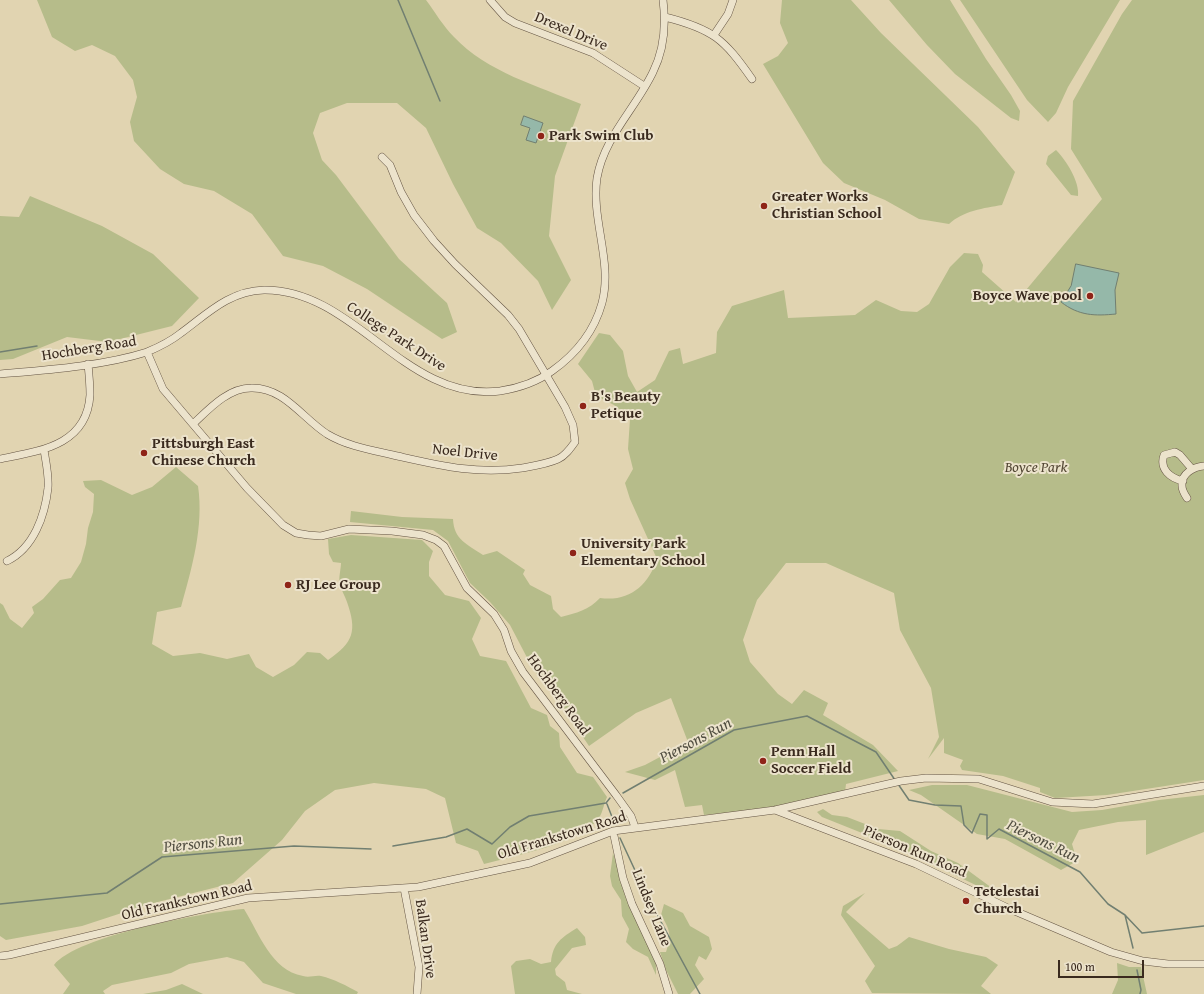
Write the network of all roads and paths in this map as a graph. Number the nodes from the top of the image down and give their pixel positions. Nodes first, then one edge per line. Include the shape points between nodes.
1 (490, 0) edge
2 (663, 0) edge
3 (733, 0) edge
4 (665, 17) junction
5 (714, 35) junction
6 (752, 79) dead end
7 (644, 86) junction
8 (382, 157) dead end
9 (147, 352) junction
10 (88, 364) junction
11 (0, 374) edge
12 (546, 375) junction
13 (193, 424) junction
14 (44, 450) junction
15 (0, 459) edge
16 (1204, 466) edge
17 (1192, 469) junction
18 (1183, 481) junction
19 (1186, 498) dead end
20 (7, 561) dead end
21 (1204, 786) edge
22 (774, 810) junction
23 (635, 827) junction
24 (613, 831) junction
25 (404, 888) junction
26 (0, 956) edge
27 (1204, 964) edge
28 (418, 994) edge
29 (669, 994) edge

1 - 7 street, Drexel Drive via 505,17 515,23 593,54
2 - 4 street, College Park Drive
3 - 5 street via 728,14
4 - 5 street via 695,25
4 - 7 street, College Park Drive via 660,54 654,72
5 - 6 street via 730,49
7 - 12 street, College Park Drive via 610,142 598,176 596,208 605,268 605,285 599,312 582,344 567,360
8 - 12 street, Noel Drive via 390,165 414,216 455,264 508,315
9 - 10 street, Hochberg Road
9 - 12 street, College Park Drive via 180,334 218,304 239,295 262,290 292,292 319,302 430,377 456,388 480,392 502,391 526,385
9 - 13 street, Hochberg Road via 163,389
10 - 11 street, Hochberg Road
10 - 14 street via 90,396 80,426 67,439
12 - 13 street, Noel Drive via 573,424 575,442 567,453 558,459 500,471 441,466 344,442 327,434 282,396 261,388 237,390 214,404
13 - 23 street, Hochberg Road via 247,488 283,525 296,533 321,536 349,529 392,531 423,535 444,546 467,588 494,614 504,630 522,672 616,795 631,816
14 - 15 street
14 - 20 street via 48,486 39,525 25,549
16 - 17 street
17 - 18 street
17 - 18 street via 1175,452 1164,455 1162,468
18 - 19 street
21 - 22 street, Old Frankstown Road via 1093,804 1052,802 979,779 926,778 897,782
22 - 23 street, Old Frankstown Road
22 - 27 street, Pierson Run Road via 916,864 1010,909 1111,952 1143,961
23 - 24 street, Old Frankstown Road
24 - 25 street, Old Frankstown Road via 530,863 441,883
24 - 29 street, Lindsey Lane via 623,878 632,904 660,964
25 - 26 street, Old Frankstown Road via 248,898
25 - 28 street, Balkan Drive via 419,967

